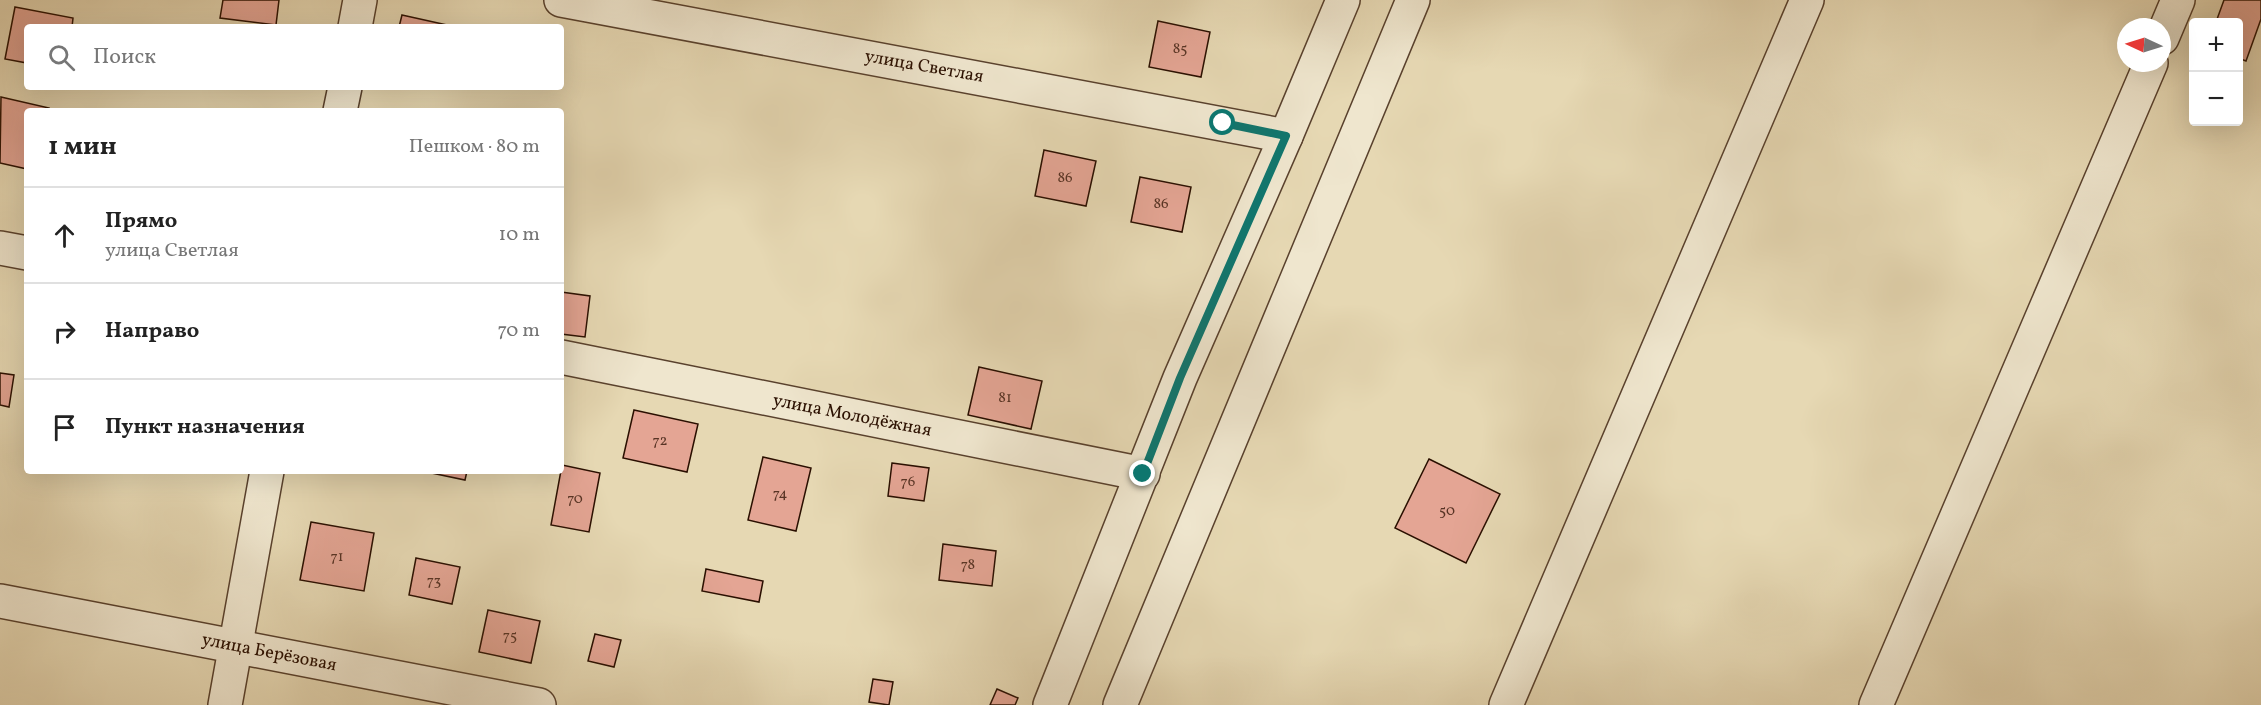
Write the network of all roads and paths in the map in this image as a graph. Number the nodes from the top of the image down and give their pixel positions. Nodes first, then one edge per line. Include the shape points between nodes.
1 (360, 0) edge
2 (561, 0) edge
3 (1343, 0) edge
4 (1413, 0) edge
5 (1807, 0) edge
6 (2178, 0) edge
7 (2170, 18) edge
8 (356, 24) edge
9 (2147, 72) edge
10 (344, 90) edge
11 (341, 108) edge
12 (1286, 136) junction
13 (0, 248) edge
14 (24, 252) edge
15 (564, 358) edge
16 (266, 474) edge
17 (1143, 474) junction
18 (0, 601) edge
19 (235, 646) junction
20 (225, 705) edge
21 (539, 705) edge
22 (1050, 705) edge
23 (1120, 705) edge
24 (1506, 705) edge
25 (1876, 705) edge

1 - 8 street
2 - 12 street, улица Светлая
3 - 12 street
4 - 23 street
5 - 24 street
6 - 7 street
9 - 25 street
10 - 11 street
12 - 17 street via 1180,378
13 - 14 street
15 - 17 street, улица Молодёжная
16 - 19 street
17 - 22 street
18 - 19 street, улица Берёзовая
19 - 20 street
19 - 21 street, улица Берёзовая

